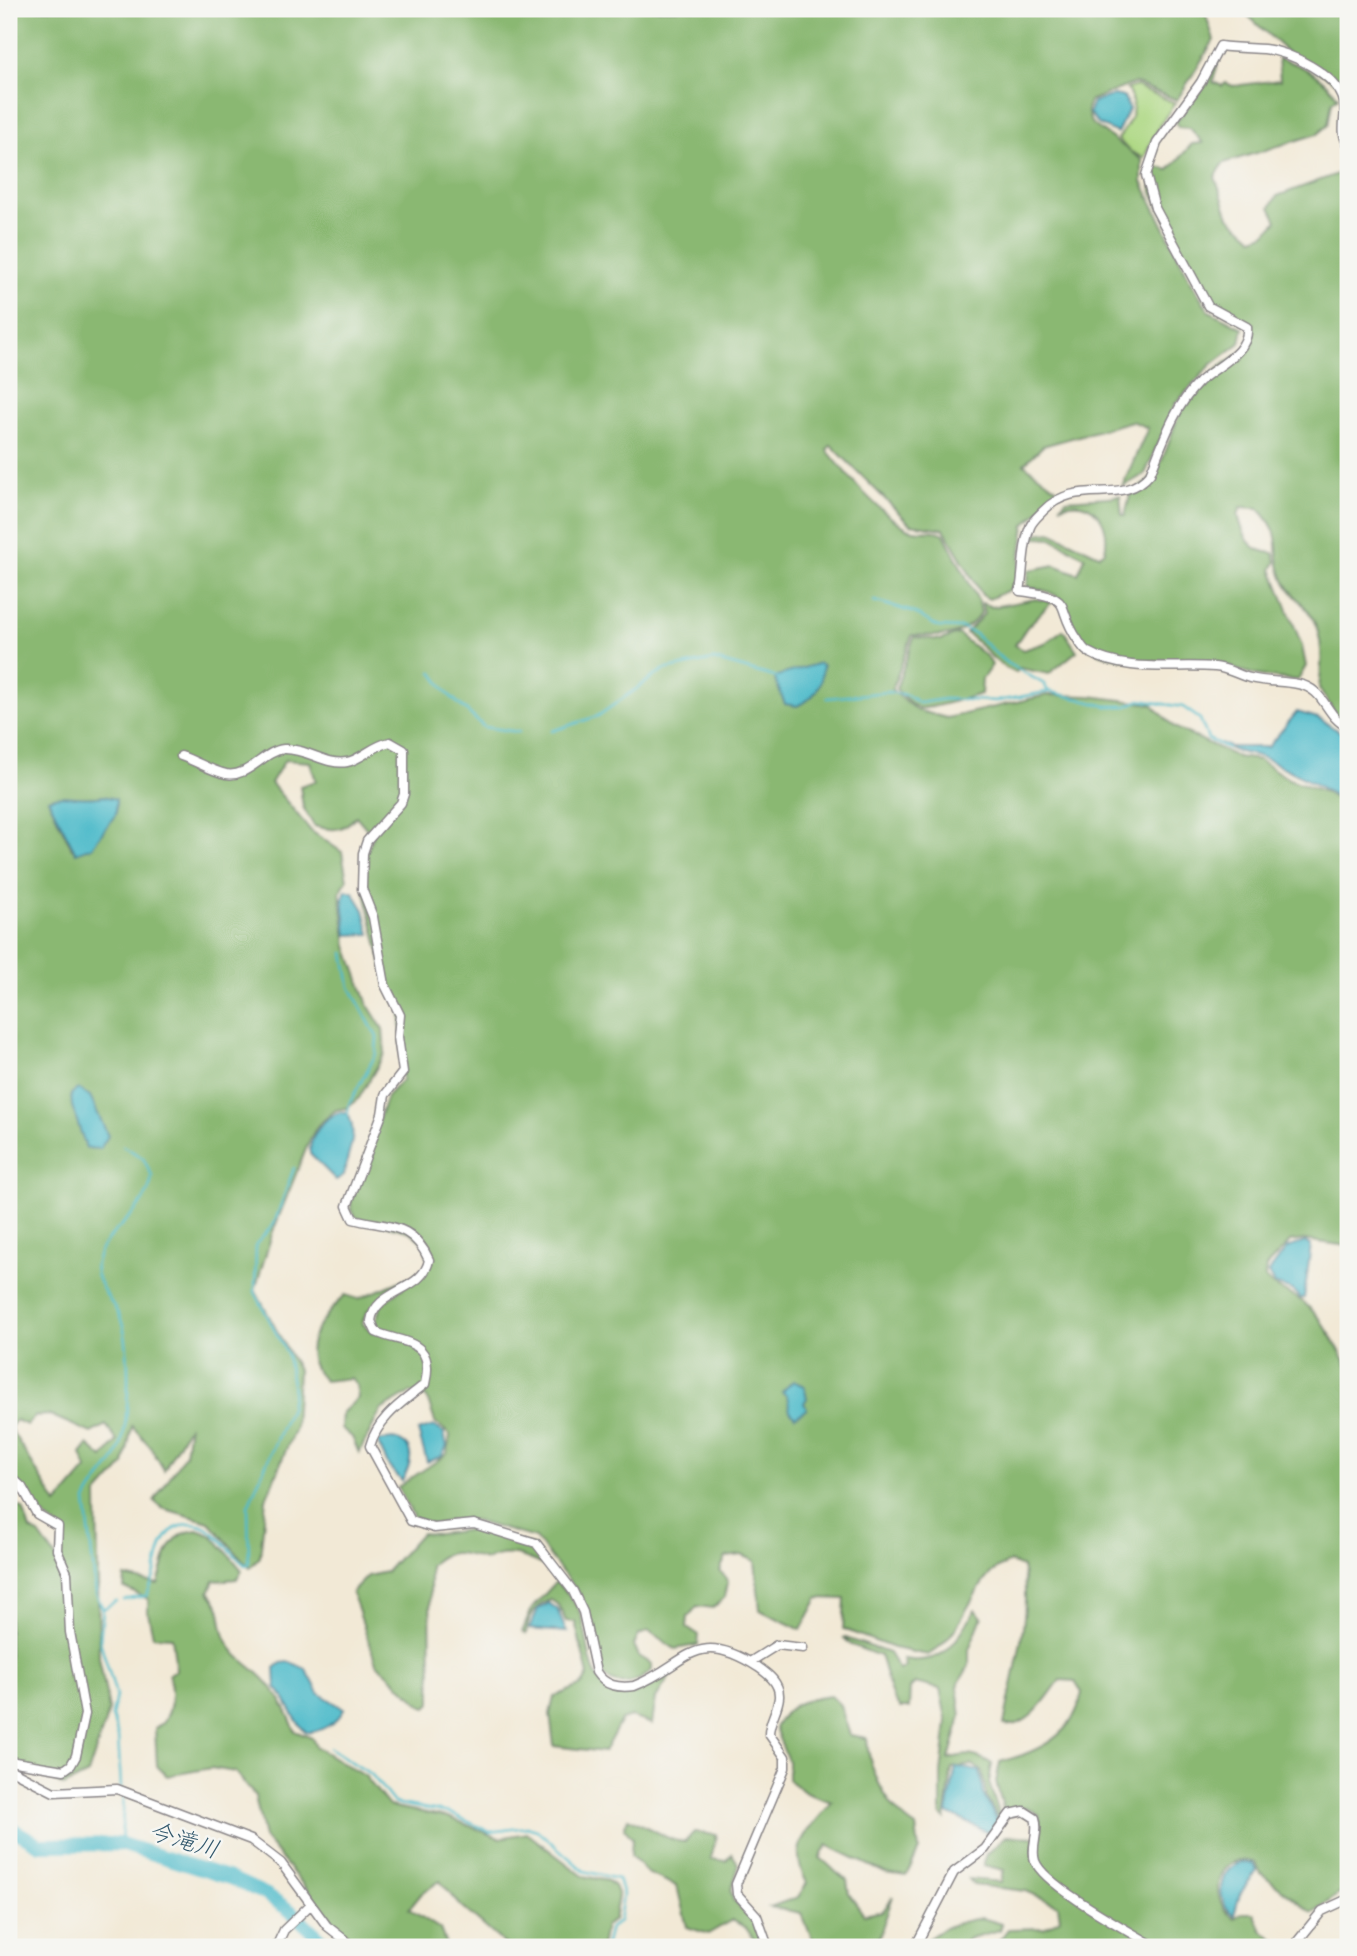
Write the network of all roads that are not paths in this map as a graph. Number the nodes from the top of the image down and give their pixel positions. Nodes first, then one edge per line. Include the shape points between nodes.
1 (1348, 145) edge
2 (1348, 727) edge
3 (181, 756) dead end
4 (9, 1475) edge
5 (803, 1648) dead end
6 (750, 1662) junction
7 (9, 1761) edge
8 (9, 1769) edge
9 (1348, 1899) edge
10 (306, 1909) junction
11 (276, 1947) edge
12 (354, 1947) edge
13 (768, 1947) edge
14 (915, 1947) edge
15 (1156, 1947) edge
16 (1293, 1947) edge

1 - 2 street via 1343,137 1344,102 1332,82 1284,55 1220,46 1201,82 1157,143 1146,175 1155,208 1208,306 1247,327 1248,336 1240,351 1216,366 1180,404 1144,482 1124,490 1058,497 1031,524 1020,591 1048,594 1065,606 1071,630 1086,652 1160,667 1216,667 1249,678 1299,684 1316,690 1334,718
3 - 6 street via 229,775 275,750 288,749 338,763 355,761 373,746 390,742 404,750 404,794 367,841 362,889 373,917 385,985 400,1015 403,1072 385,1095 347,1206 354,1219 409,1233 422,1244 429,1260 422,1277 379,1304 371,1321 376,1332 416,1345 424,1360 425,1384 384,1418 370,1446 407,1517 424,1527 474,1524 536,1544 573,1591 583,1612 596,1672 611,1685 623,1688 645,1682 701,1648
4 - 7 street via 37,1514 58,1526 57,1550 67,1573 70,1632 85,1714 76,1756 64,1770
5 - 6 street via 776,1645
6 - 13 street via 777,1685 779,1696 769,1734 785,1762 736,1884 737,1894 757,1916
8 - 10 street via 54,1792 117,1789 251,1840 281,1863
9 - 16 street via 1322,1911
10 - 11 street via 284,1930
10 - 12 street
14 - 15 street via 954,1872 985,1849 1010,1814 1024,1811 1038,1825 1034,1854 1041,1870 1066,1891

